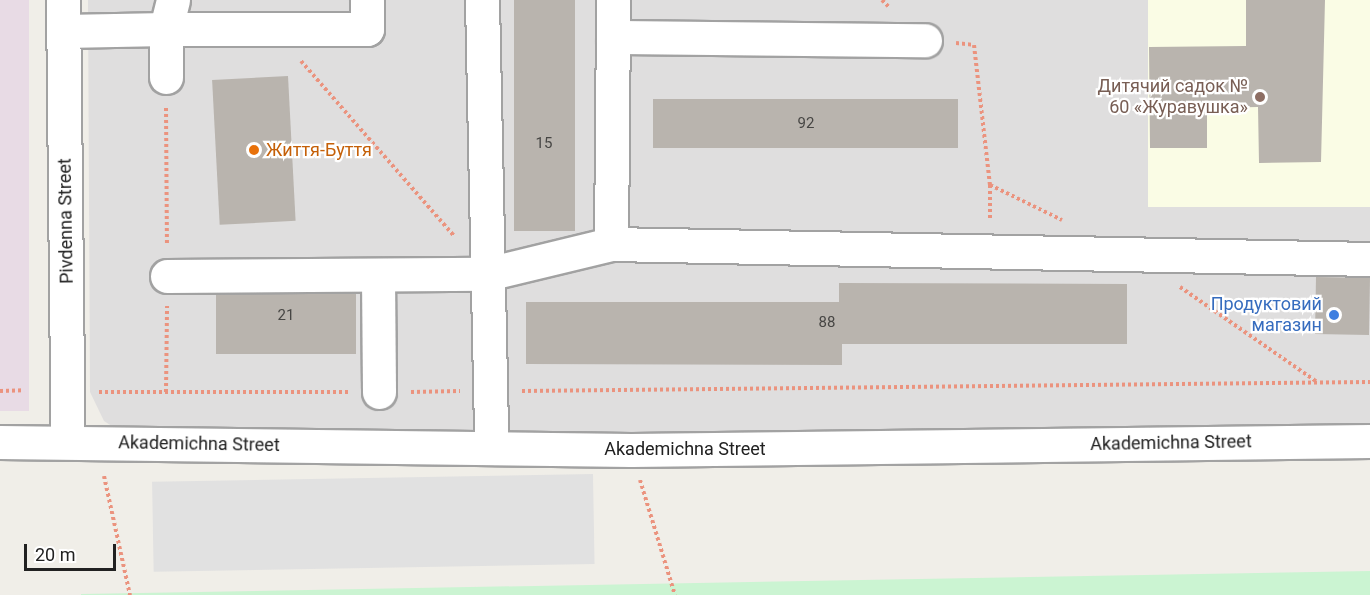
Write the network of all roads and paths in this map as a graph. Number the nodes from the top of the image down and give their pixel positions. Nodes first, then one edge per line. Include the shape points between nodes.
1 (367, 0) edge
2 (482, 0) edge
3 (613, 0) edge
4 (169, 15) edge
5 (63, 16) edge
6 (273, 29) junction
7 (613, 37) junction
8 (925, 40) joint
9 (166, 77) joint
10 (1072, 224) dead end
11 (611, 244) junction
12 (1370, 259) edge
13 (487, 274) junction
14 (168, 276) junction
15 (378, 276) junction
16 (1172, 281) dead end
17 (1318, 382) junction
18 (1370, 382) edge
19 (0, 390) edge
20 (24, 390) dead end
21 (489, 391) junction
22 (97, 392) dead end
23 (166, 392) junction
24 (380, 392) junction
25 (1370, 441) edge
26 (0, 442) edge
27 (82, 442) junction
28 (492, 448) junction
29 (630, 450) junction
30 (130, 595) edge
31 (675, 595) edge

1 - 6 street via 367,29
2 - 13 street
3 - 7 street
4 - 5 street
4 - 6 street
4 - 9 street
5 - 27 street, Pivdenna Street
6 - 13 path
7 - 8 street
7 - 11 street
8 - 10 path via 974,45 990,184
9 - 14 path
11 - 12 street
11 - 13 street
13 - 15 street
13 - 21 street
14 - 15 street
14 - 23 path
15 - 24 street
16 - 17 path
17 - 18 path
17 - 21 path
19 - 20 path
21 - 24 path
21 - 28 street
22 - 23 path
23 - 24 path
25 - 29 street, Akademichna Street
26 - 27 street, Akademichna Street
27 - 28 street, Akademichna Street
27 - 30 path
28 - 29 street, Akademichna Street
29 - 31 path

